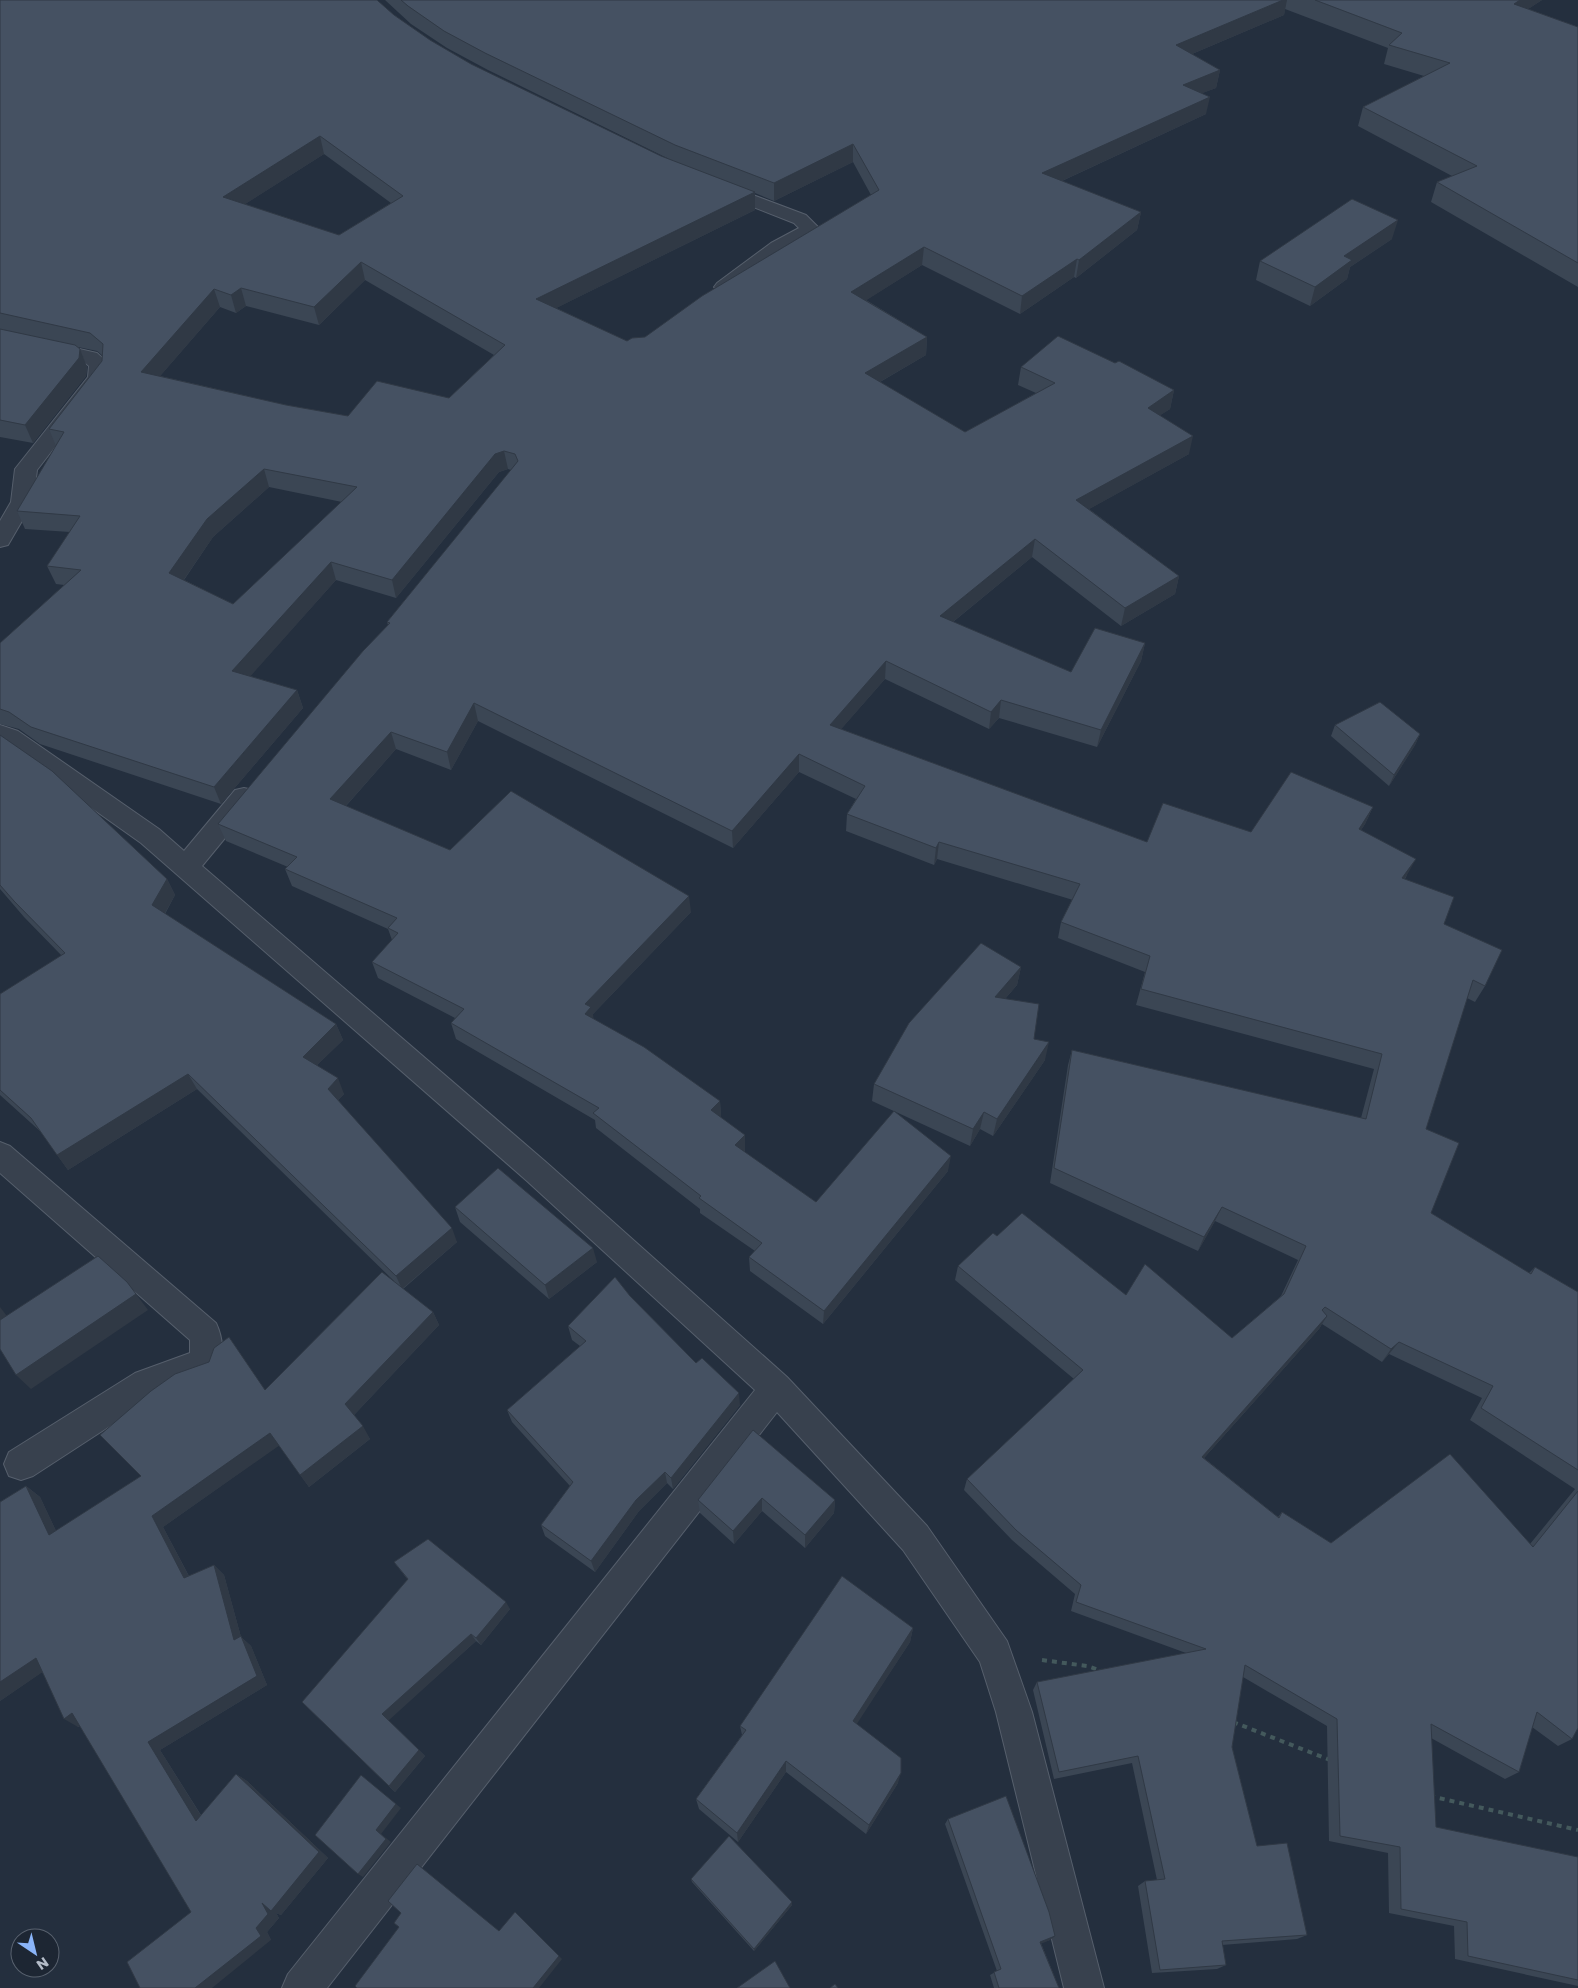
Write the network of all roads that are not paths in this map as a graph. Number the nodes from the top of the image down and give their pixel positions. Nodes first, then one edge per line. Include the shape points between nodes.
1 (703, 181) edge
2 (708, 298) edge
3 (0, 337) edge
4 (0, 540) edge
5 (0, 734) edge
6 (261, 777) edge
7 (186, 867) junction
8 (0, 1155) edge
9 (776, 1388) junction
10 (21, 1464) dead end
11 (302, 1988) edge
12 (1084, 1988) edge

1 - 2 street via 800,219 811,230 778,247
3 - 4 street via 90,357 99,364 98,378 26,469 22,502
5 - 7 street via 9,737 150,836
6 - 7 street
7 - 9 street via 536,1172
8 - 10 street via 205,1334 207,1362 146,1384
9 - 11 street
9 - 12 street via 915,1538 995,1653 1014,1712

